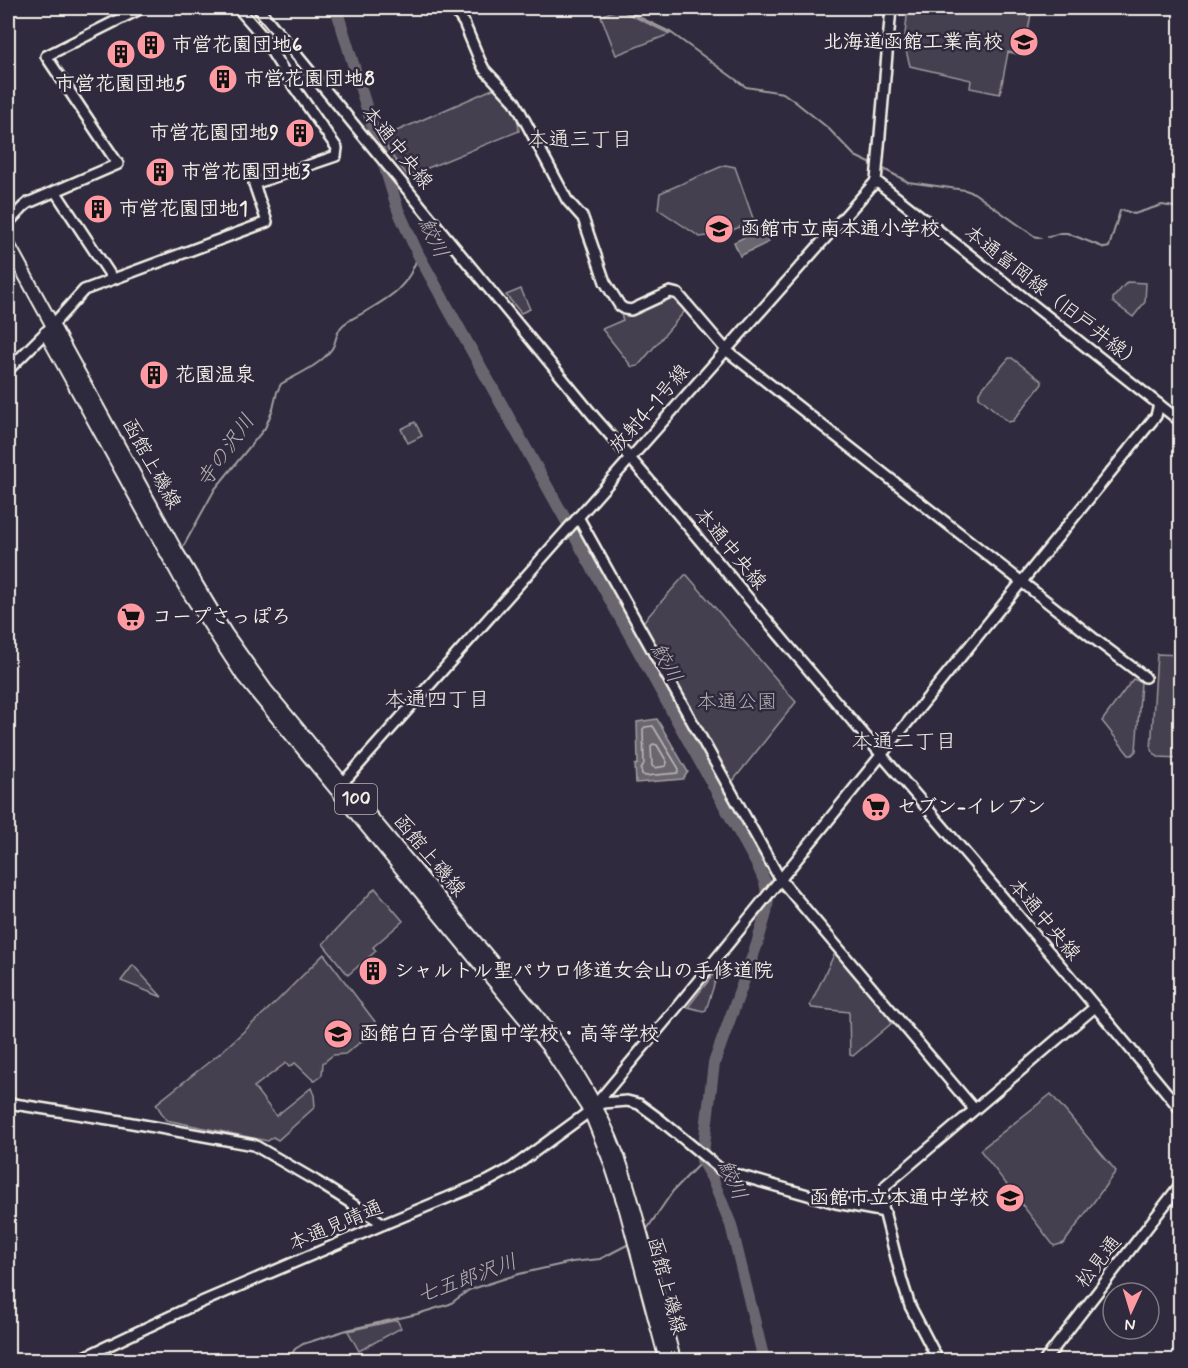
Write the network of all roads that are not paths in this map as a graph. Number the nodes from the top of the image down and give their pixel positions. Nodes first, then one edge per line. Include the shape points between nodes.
1 (142, 8) edge
2 (238, 8) edge
3 (258, 8) edge
4 (454, 8) edge
5 (891, 8) edge
6 (877, 171) junction
7 (55, 191) junction
8 (8, 223) edge
9 (8, 244) edge
10 (8, 262) edge
11 (113, 279) junction
12 (49, 329) junction
13 (726, 350) junction
14 (8, 370) edge
15 (1159, 404) junction
16 (1180, 421) edge
17 (631, 458) junction
18 (577, 519) junction
19 (1022, 582) junction
20 (1145, 677) dead end
21 (882, 754) junction
22 (339, 786) junction
23 (780, 879) junction
24 (1095, 1007) junction
25 (8, 1103) edge
26 (593, 1108) junction
27 (974, 1109) junction
28 (1180, 1109) edge
29 (1180, 1185) edge
30 (885, 1212) junction
31 (384, 1224) junction
32 (78, 1360) edge
33 (666, 1360) edge
34 (674, 1360) edge
35 (938, 1360) edge
36 (1045, 1360) edge

1 - 7 street via 46,56 118,164
2 - 11 street via 259,32 337,148 336,156 254,184 267,222
3 - 17 street, 本通中央線
4 - 13 street via 484,69 515,102 567,200 583,219 605,282 620,306 631,310 676,292
5 - 6 street
6 - 13 street, 放射4-1号線
6 - 15 street, 本通富岡線（旧戸井線）
7 - 8 street via 23,207
7 - 11 street
9 - 12 main road, 函館上磯線 / 100
10 - 12 main road, 函館上磯線 / 100
11 - 12 street via 84,290
12 - 14 street
12 - 22 main road, 函館上磯線 / 100 via 195,603 243,676
13 - 17 street, 放射4-1号線
13 - 19 street
15 - 16 street, 本通富岡線（旧戸井線）
15 - 19 street via 1156,416
17 - 18 street, 放射4-1号線
17 - 21 street, 本通中央線
18 - 22 street, 放射4-1号線
18 - 23 street
19 - 20 street
19 - 21 street
21 - 23 street
21 - 24 street, 本通中央線
22 - 26 main road, 函館上磯線 / 100
23 - 26 street
23 - 27 street
24 - 27 street
24 - 28 street, 本通中央線
25 - 31 street via 254,1145
26 - 30 street via 603,1103 639,1104 720,1169 836,1203
26 - 31 street, 本通見晴通 via 500,1175
26 - 33 main road, 函館上磯線 / 100
26 - 34 main road, 函館上磯線 / 100 via 618,1157
27 - 30 street via 886,1185
29 - 36 street, 松見通
30 - 35 street via 910,1306
31 - 32 street, 本通見晴通

